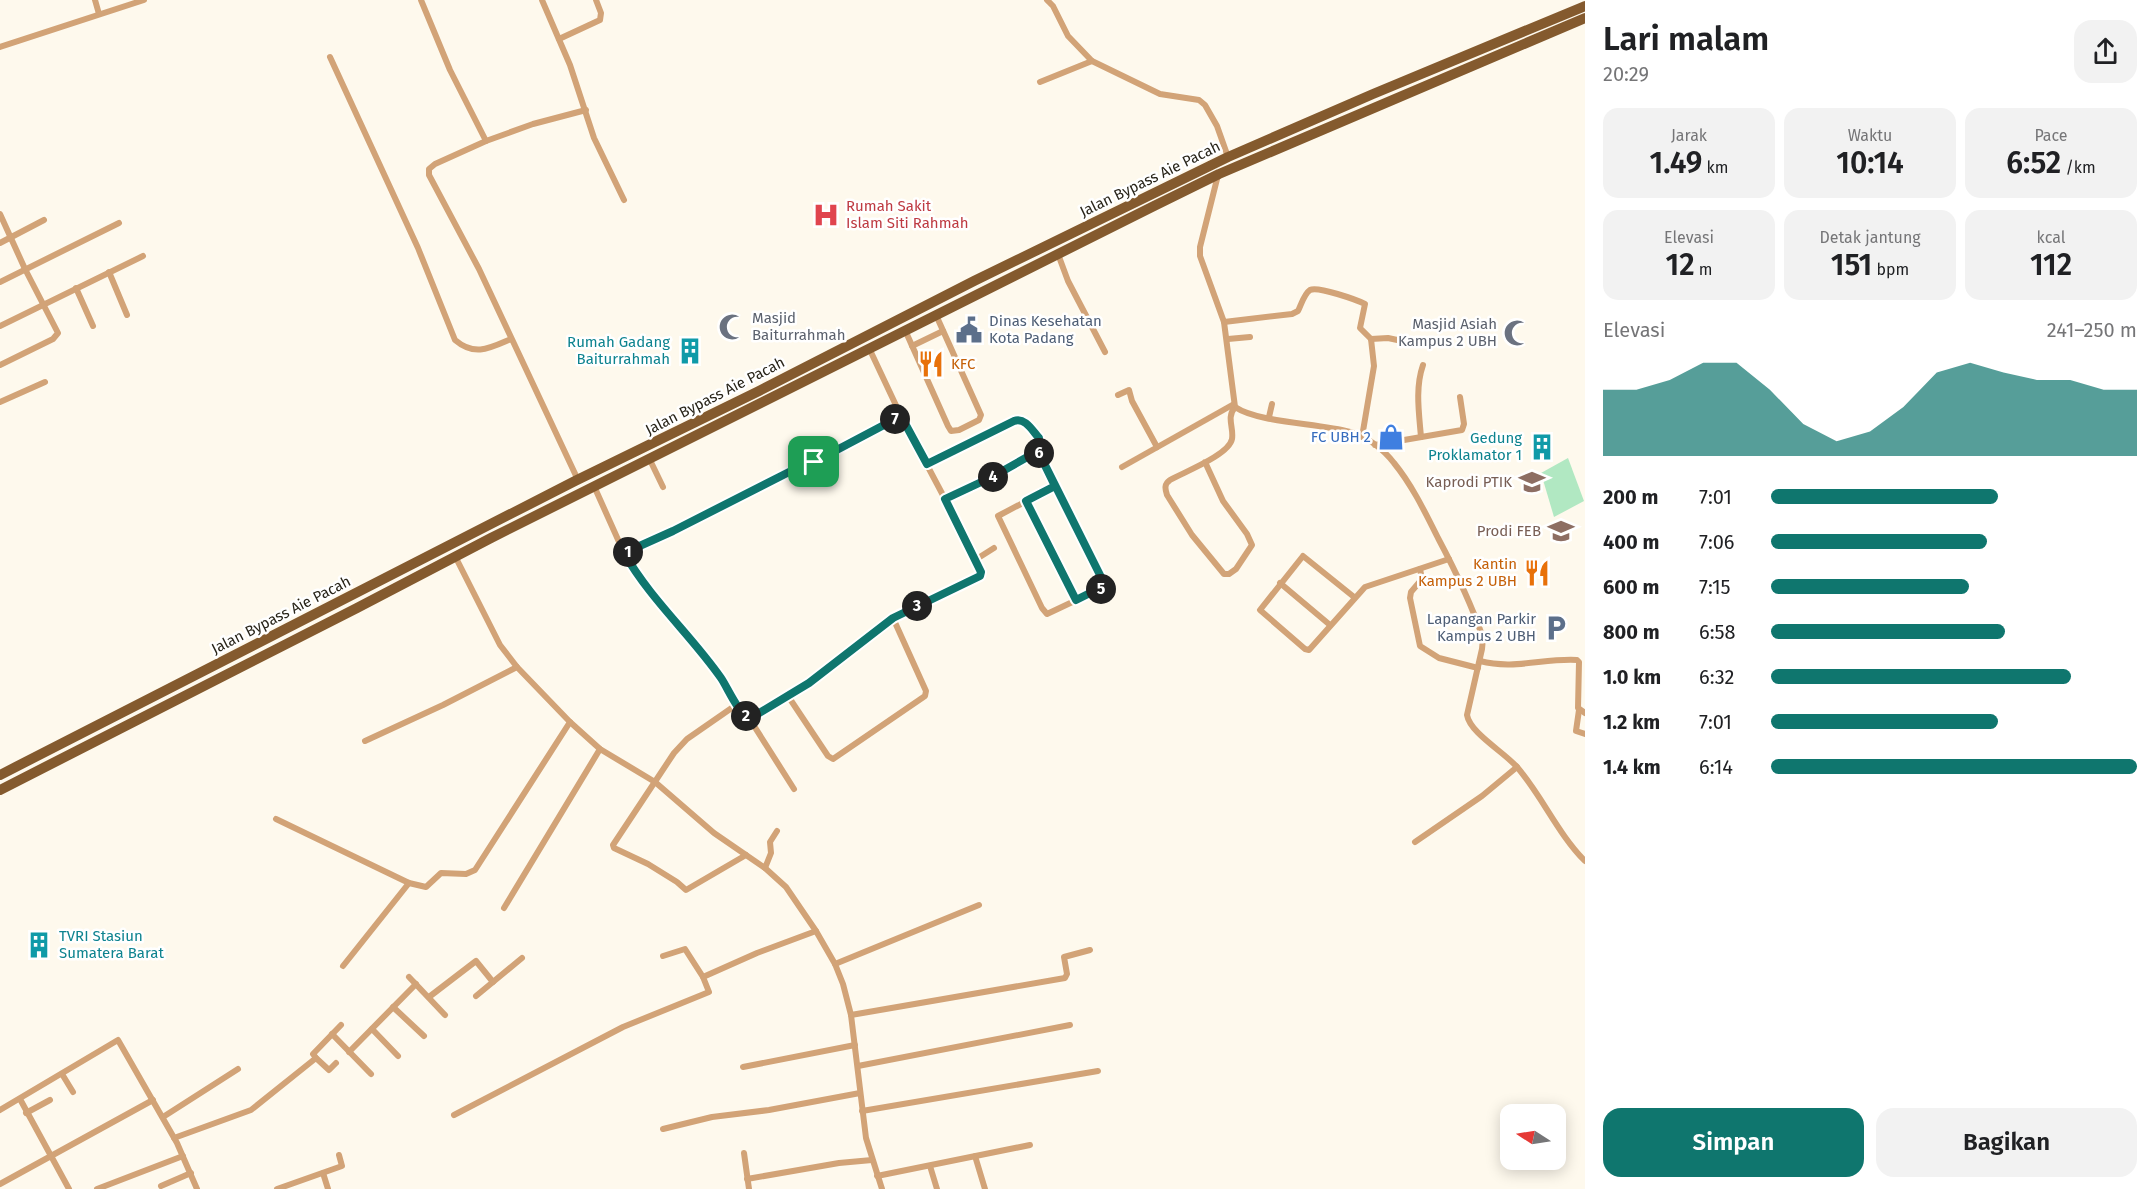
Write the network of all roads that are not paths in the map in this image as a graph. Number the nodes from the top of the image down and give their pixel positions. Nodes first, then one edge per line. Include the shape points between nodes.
1 (95, 0) edge
2 (144, 0) edge
3 (421, 0) edge
4 (542, 0) edge
5 (596, 0) edge
6 (1047, 0) edge
7 (1585, 6) edge
8 (99, 14) junction
9 (1585, 18) edge
10 (559, 39) junction
11 (0, 46) edge
12 (330, 57) dead end
13 (1092, 61) junction
14 (1040, 82) dead end
15 (586, 110) junction
16 (1289, 130) junction
17 (486, 141) junction
18 (1295, 142) junction
19 (1228, 157) junction
20 (1219, 174) junction
21 (624, 200) dead end
22 (1151, 201) junction
23 (0, 214) edge
24 (44, 219) dead end
25 (119, 223) dead end
26 (11, 237) junction
27 (0, 243) edge
28 (1058, 254) junction
29 (142, 256) dead end
30 (25, 269) junction
31 (109, 273) junction
32 (0, 282) edge
33 (76, 288) junction
34 (43, 305) junction
35 (126, 315) dead end
36 (936, 315) junction
37 (1224, 322) junction
38 (0, 326) edge
39 (93, 326) dead end
40 (905, 330) junction
41 (944, 331) junction
42 (1250, 337) dead end
43 (511, 339) junction
44 (1227, 339) junction
45 (1371, 339) junction
46 (1402, 340) dead end
47 (912, 346) junction
48 (869, 348) junction
49 (1105, 352) dead end
50 (1423, 364) dead end
51 (0, 365) edge
52 (45, 382) dead end
53 (1118, 396) dead end
54 (1461, 397) dead end
55 (0, 402) edge
56 (1272, 404) dead end
57 (1234, 406) junction
58 (901, 416) junction
59 (1269, 417) junction
60 (1362, 436) junction
61 (1421, 437) junction
62 (678, 438) junction
63 (1375, 445) junction
64 (1157, 447) junction
65 (1038, 451) junction
66 (648, 458) junction
67 (1205, 462) junction
68 (927, 464) junction
69 (1122, 467) dead end
70 (578, 480) junction
71 (594, 486) junction
72 (1055, 486) junction
73 (663, 488) dead end
74 (945, 499) junction
75 (1026, 501) junction
76 (994, 548) dead end
77 (624, 553) junction
78 (455, 556) junction
79 (1449, 559) junction
80 (975, 560) junction
81 (1420, 569) junction
82 (1280, 583) junction
83 (1354, 597) junction
84 (1076, 600) junction
85 (893, 618) junction
86 (1330, 625) junction
87 (1479, 665) junction
88 (517, 667) junction
89 (788, 696) junction
90 (736, 705) junction
91 (1582, 711) edge
92 (124, 712) junction
93 (749, 718) junction
94 (570, 722) junction
95 (130, 724) junction
96 (1585, 734) edge
97 (365, 741) dead end
98 (600, 749) junction
99 (1517, 767) junction
100 (0, 775) edge
101 (655, 782) junction
102 (794, 789) dead end
103 (0, 790) edge
104 (276, 819) dead end
105 (777, 831) dead end
106 (1415, 842) dead end
107 (746, 855) junction
108 (1584, 856) edge
109 (765, 868) junction
110 (409, 882) junction
111 (979, 905) dead end
112 (504, 908) dead end
113 (816, 931) junction
114 (1090, 950) dead end
115 (663, 957) dead end
116 (522, 958) dead end
117 (835, 964) junction
118 (343, 966) dead end
119 (409, 977) dead end
120 (703, 977) junction
121 (493, 982) junction
122 (416, 984) junction
123 (476, 996) dead end
124 (429, 997) junction
125 (393, 1007) junction
126 (446, 1015) dead end
127 (851, 1015) junction
128 (341, 1025) dead end
129 (1070, 1025) dead end
130 (372, 1029) junction
131 (332, 1034) junction
132 (424, 1036) dead end
133 (855, 1045) junction
134 (349, 1052) junction
135 (398, 1056) dead end
136 (316, 1058) junction
137 (336, 1063) dead end
138 (858, 1066) junction
139 (743, 1067) dead end
140 (238, 1069) dead end
141 (1098, 1071) dead end
142 (62, 1074) junction
143 (371, 1074) dead end
144 (73, 1092) dead end
145 (861, 1093) junction
146 (20, 1099) junction
147 (50, 1100) dead end
148 (153, 1100) junction
149 (0, 1110) edge
150 (862, 1111) junction
151 (26, 1113) junction
152 (453, 1115) dead end
153 (163, 1117) junction
154 (663, 1129) dead end
155 (174, 1138) junction
156 (1030, 1145) dead end
157 (744, 1152) dead end
158 (51, 1155) junction
159 (339, 1155) dead end
160 (183, 1156) junction
161 (975, 1156) junction
162 (872, 1160) junction
163 (930, 1166) junction
164 (191, 1173) junction
165 (323, 1173) junction
166 (878, 1176) junction
167 (747, 1179) junction
168 (0, 1184) edge
169 (161, 1186) dead end
170 (69, 1189) edge
171 (97, 1189) edge
172 (197, 1189) edge
173 (277, 1189) edge
174 (328, 1189) edge
175 (749, 1189) edge
176 (882, 1189) edge
177 (937, 1189) edge
178 (985, 1189) edge

1 - 8 street
2 - 8 street
3 - 17 street
4 - 10 street
5 - 10 street via 600,20
6 - 13 street via 1068,36
7 - 16 highway, Jalan Bypass Aie Pacah
8 - 11 street
9 - 18 highway
10 - 15 street
12 - 43 street via 455,340 474,350 488,349
13 - 14 street
13 - 19 street via 1160,94 1199,100 1211,113
15 - 17 street
15 - 21 street via 594,138
16 - 18 highway
16 - 19 highway, Jalan Bypass Aie Pacah
17 - 43 street via 435,164 428,171
18 - 20 highway
19 - 22 highway, Jalan Bypass Aie Pacah
20 - 22 highway
20 - 37 street via 1200,256
22 - 28 highway
22 - 62 highway, Jalan Bypass Aie Pacah via 967,284
23 - 26 street
24 - 26 street
25 - 30 street
26 - 27 street
26 - 30 street
28 - 36 highway
28 - 49 street
29 - 31 street
30 - 32 street
30 - 34 street
31 - 33 street
31 - 35 street
33 - 34 street
33 - 39 street
34 - 38 street
34 - 51 street via 57,335
36 - 40 highway
36 - 41 street
37 - 44 street
37 - 45 street via 1292,314 1298,311 1308,291 1316,289 1365,304 1360,328
40 - 47 street
40 - 48 highway
41 - 47 street
41 - 47 street via 981,415 979,420 959,430 951,431 948,426
42 - 44 street
43 - 70 street
44 - 57 street
45 - 46 street
45 - 60 street via 1374,366
48 - 58 street
48 - 62 highway
50 - 61 street via 1418,402
52 - 55 street
53 - 64 street via 1129,390
54 - 61 street via 1462,430
56 - 59 street
57 - 59 street
57 - 64 street
57 - 67 street via 1230,412 1233,435 1229,447
58 - 68 street
58 - 77 street
59 - 60 street
60 - 63 street
61 - 63 street
62 - 66 highway
62 - 70 highway, Jalan Bypass Aie Pacah
63 - 79 street via 1401,473
64 - 69 street
65 - 68 street via 1039,438 1018,419
65 - 72 street
65 - 74 street
66 - 71 highway
66 - 73 street
67 - 67 street via 1167,482 1165,489 1192,536 1228,574 1252,545 1223,501
68 - 74 street
70 - 92 highway, Jalan Bypass Aie Pacah
71 - 77 street
71 - 78 highway
72 - 75 street
72 - 84 street via 1104,583 1102,588
74 - 80 street
75 - 84 street
75 - 84 street via 999,517 1042,609 1048,614
76 - 80 street
77 - 90 street via 645,586 718,674
78 - 88 street via 500,645
78 - 95 highway
79 - 81 street
79 - 87 street via 1483,638
80 - 85 street via 980,576
81 - 83 street via 1370,585
81 - 87 street via 1422,579 1410,598 1420,646 1439,658
82 - 83 street via 1303,556
82 - 86 street
82 - 86 street via 1260,611 1305,649 1310,650
83 - 86 street
85 - 89 street
85 - 89 street via 925,696 833,759
87 - 91 street via 1576,660
87 - 99 street via 1468,721
88 - 94 street
88 - 97 street
89 - 93 street
90 - 93 street
90 - 101 street via 687,739
91 - 96 street via 1576,731
92 - 95 highway
92 - 100 highway, Jalan Bypass Aie Pacah
93 - 102 street
94 - 98 street
94 - 110 street via 475,870 466,874 441,873 426,887
95 - 103 highway
98 - 101 street
98 - 112 street
99 - 106 street
99 - 108 street
101 - 107 street
101 - 107 street via 614,842 614,848 648,864 686,890
104 - 110 street
105 - 109 street via 770,842 771,856
107 - 109 street
109 - 113 street via 786,887
110 - 118 street
111 - 117 street
113 - 117 street
113 - 120 street
114 - 127 street via 1064,957 1065,978
115 - 120 street via 685,949
116 - 121 street
117 - 127 street
119 - 122 street
120 - 152 street via 709,992 623,1028
121 - 123 street
121 - 124 street via 476,961
122 - 124 street
122 - 125 street
124 - 126 street
125 - 130 street
125 - 132 street
127 - 133 street
128 - 131 street
129 - 138 street
130 - 134 street
130 - 135 street
131 - 134 street
131 - 136 street via 313,1054
133 - 138 street
133 - 139 street
134 - 143 street
136 - 137 street via 329,1070
136 - 155 street via 251,1110
138 - 145 street
140 - 153 street
141 - 150 street
142 - 144 street
142 - 146 street
142 - 148 street via 118,1040
145 - 150 street
145 - 154 street via 712,1117
146 - 149 street
146 - 151 street
147 - 151 street
148 - 153 street
148 - 158 street
150 - 162 street
151 - 158 street
153 - 155 street
155 - 160 street
156 - 161 street
157 - 167 street
158 - 168 street
158 - 170 street
159 - 165 street via 342,1166
160 - 164 street
160 - 171 street
161 - 163 street
161 - 178 street
162 - 166 street
162 - 167 street
163 - 166 street
163 - 177 street
164 - 169 street
164 - 172 street
165 - 173 street
165 - 174 street
166 - 176 street
167 - 175 street

